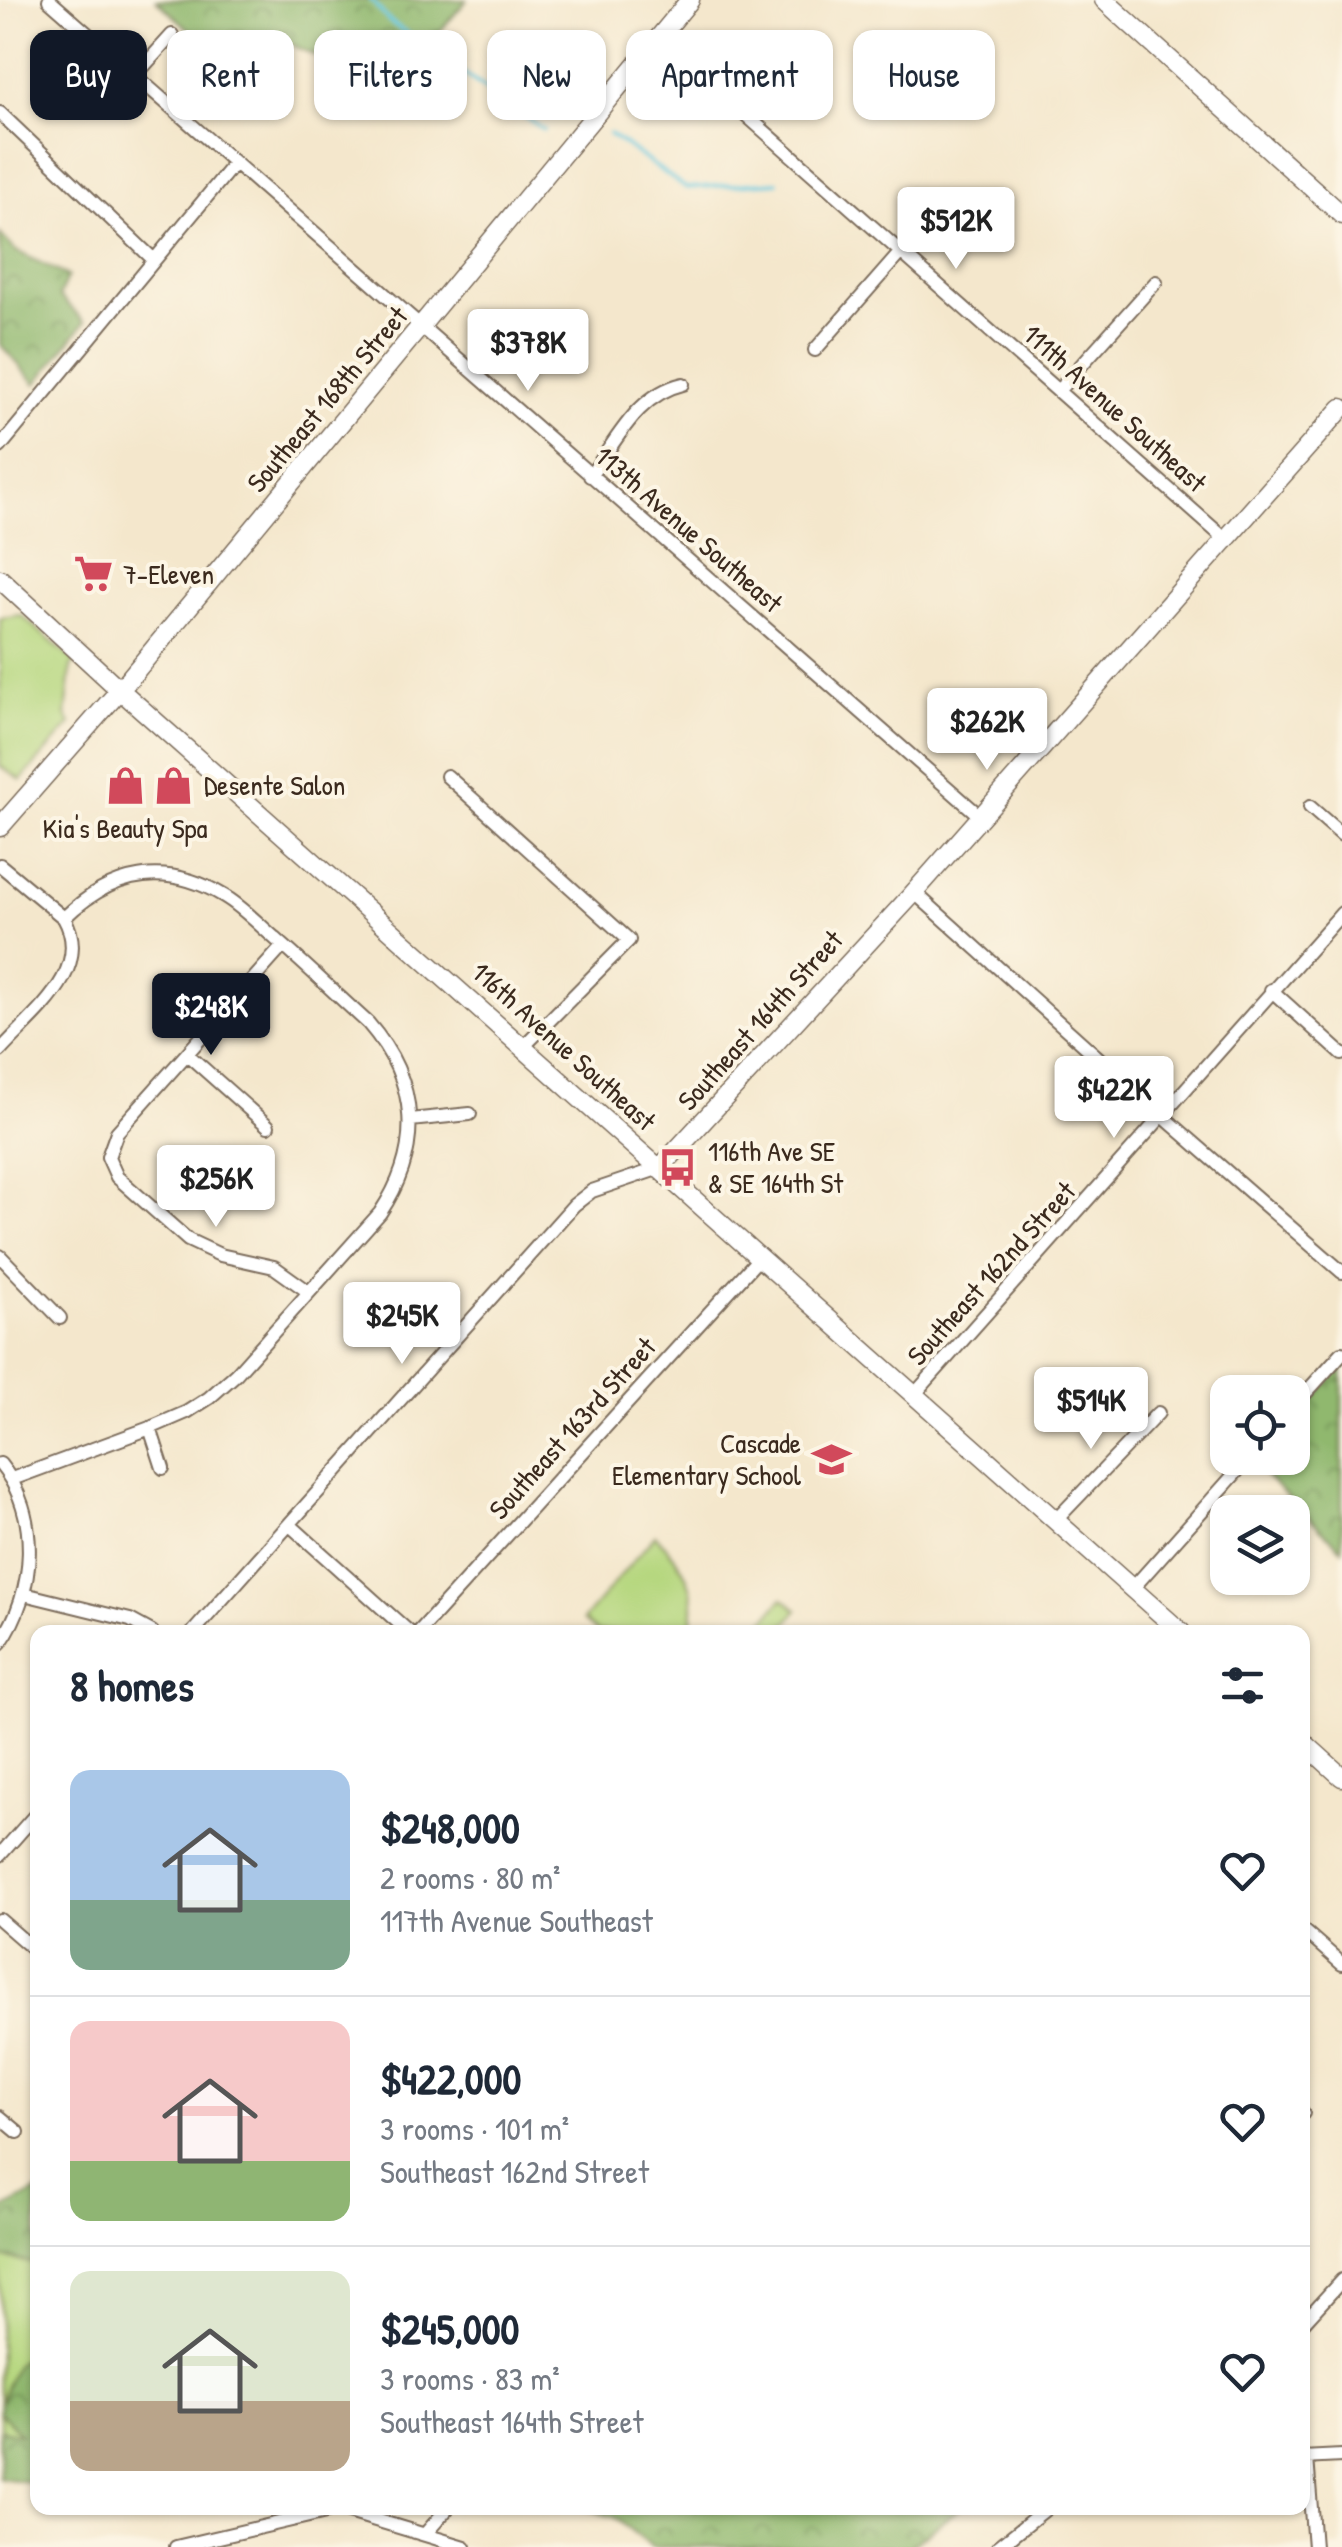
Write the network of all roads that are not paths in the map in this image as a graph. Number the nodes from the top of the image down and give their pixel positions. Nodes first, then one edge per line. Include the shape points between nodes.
1 (49, 0) edge
2 (690, 0) edge
3 (1106, 0) edge
4 (83, 30) edge
5 (666, 30) edge
6 (167, 40) edge
7 (147, 62) edge
8 (626, 78) edge
9 (147, 88) edge
10 (0, 114) edge
11 (752, 120) edge
12 (233, 165) junction
13 (1342, 215) edge
14 (901, 252) junction
15 (154, 260) junction
16 (1156, 282) dead end
17 (421, 329) junction
18 (815, 350) dead end
19 (683, 384) dead end
20 (1058, 391) junction
21 (1342, 408) edge
22 (0, 447) edge
23 (590, 476) junction
24 (1224, 538) junction
25 (0, 579) edge
26 (120, 690) junction
27 (447, 776) dead end
28 (1310, 807) dead end
29 (981, 816) junction
30 (0, 827) edge
31 (1342, 836) edge
32 (0, 865) edge
33 (914, 892) junction
34 (1342, 913) edge
35 (64, 918) junction
36 (283, 946) junction
37 (1271, 990) junction
38 (524, 1046) junction
39 (0, 1051) edge
40 (187, 1054) junction
41 (1342, 1054) edge
42 (470, 1114) dead end
43 (1164, 1117) junction
44 (410, 1120) junction
45 (268, 1126) dead end
46 (660, 1168) junction
47 (0, 1256) edge
48 (761, 1256) junction
49 (1342, 1272) edge
50 (310, 1292) junction
51 (60, 1318) dead end
52 (1342, 1352) edge
53 (1310, 1388) edge
54 (914, 1395) junction
55 (1158, 1413) dead end
56 (150, 1428) junction
57 (0, 1464) edge
58 (163, 1468) dead end
59 (1234, 1475) edge
60 (12, 1479) junction
61 (1055, 1522) junction
62 (290, 1525) junction
63 (1132, 1590) junction
64 (24, 1594) junction
65 (139, 1625) edge
66 (200, 1625) edge
67 (401, 1625) edge
68 (425, 1625) edge
69 (1173, 1625) edge
70 (0, 1644) edge
71 (1310, 1748) edge
72 (1342, 1777) edge
73 (30, 1821) edge
74 (0, 1856) edge
75 (0, 1920) edge
76 (1310, 1936) edge
77 (30, 1946) edge
78 (1342, 1964) edge
79 (0, 2116) edge
80 (18, 2132) dead end
81 (1342, 2280) edge
82 (1310, 2315) edge
83 (1342, 2456) edge
84 (1310, 2458) edge
85 (1310, 2507) edge
86 (311, 2515) edge
87 (364, 2515) edge
88 (442, 2515) edge
89 (1037, 2515) edge
90 (426, 2533) junction
91 (176, 2547) edge
92 (465, 2547) edge
93 (998, 2547) edge
94 (1314, 2547) edge

1 - 4 street, 113th Avenue Southeast
2 - 5 street, Southeast 168th Street
3 - 13 street
6 - 7 street
8 - 17 street, Southeast 168th Street
9 - 12 street, 113th Avenue Southeast
10 - 15 street
11 - 14 street, 111th Avenue Southeast
12 - 15 street
12 - 17 street, 113th Avenue Southeast
14 - 18 street
14 - 20 street, 111th Avenue Southeast
15 - 22 street
16 - 20 street
17 - 23 street, 113th Avenue Southeast
17 - 26 street, Southeast 168th Street
19 - 23 street via 657,392 608,445
20 - 24 street, 111th Avenue Southeast
21 - 24 street, Southeast 164th Street
23 - 29 street, 113th Avenue Southeast
24 - 29 street, Southeast 164th Street
25 - 26 street, 116th Avenue Southeast
26 - 30 street, Southeast 168th Street
26 - 38 street, 116th Avenue Southeast
27 - 38 street via 628,940
28 - 31 street
29 - 33 street, Southeast 164th Street
32 - 35 street
33 - 43 street
33 - 46 street, Southeast 164th Street
34 - 37 street, Southeast 162nd Street
35 - 36 street via 116,881 174,877 226,896
35 - 39 street via 73,941 68,974
36 - 40 street
36 - 44 street via 384,1041 404,1083
37 - 41 street
37 - 43 street, Southeast 162nd Street
38 - 46 street, 116th Avenue Southeast
40 - 45 street
40 - 50 street via 117,1132 108,1158 117,1178 188,1240 274,1267
42 - 44 street
43 - 49 street
43 - 54 street, Southeast 162nd Street
44 - 50 street via 406,1158 390,1198
46 - 48 street, 116th Avenue Southeast
46 - 62 street, Southeast 164th Street via 574,1205
47 - 51 street
48 - 54 street, 116th Avenue Southeast
48 - 68 street, Southeast 163rd Street
50 - 56 street via 224,1386
52 - 53 street
54 - 61 street, 116th Avenue Southeast
55 - 61 street
56 - 58 street
56 - 60 street
57 - 60 street
59 - 63 street
60 - 64 street via 30,1552
61 - 63 street, 116th Avenue Southeast
62 - 66 street, Southeast 164th Street
62 - 67 street
63 - 69 street, 116th Avenue Southeast
64 - 65 street
64 - 70 street
71 - 72 street
73 - 74 street
75 - 77 street
76 - 78 street
79 - 80 street
81 - 82 street
83 - 84 street
85 - 94 street
86 - 91 street
87 - 90 street
88 - 90 street
89 - 93 street
90 - 92 street

